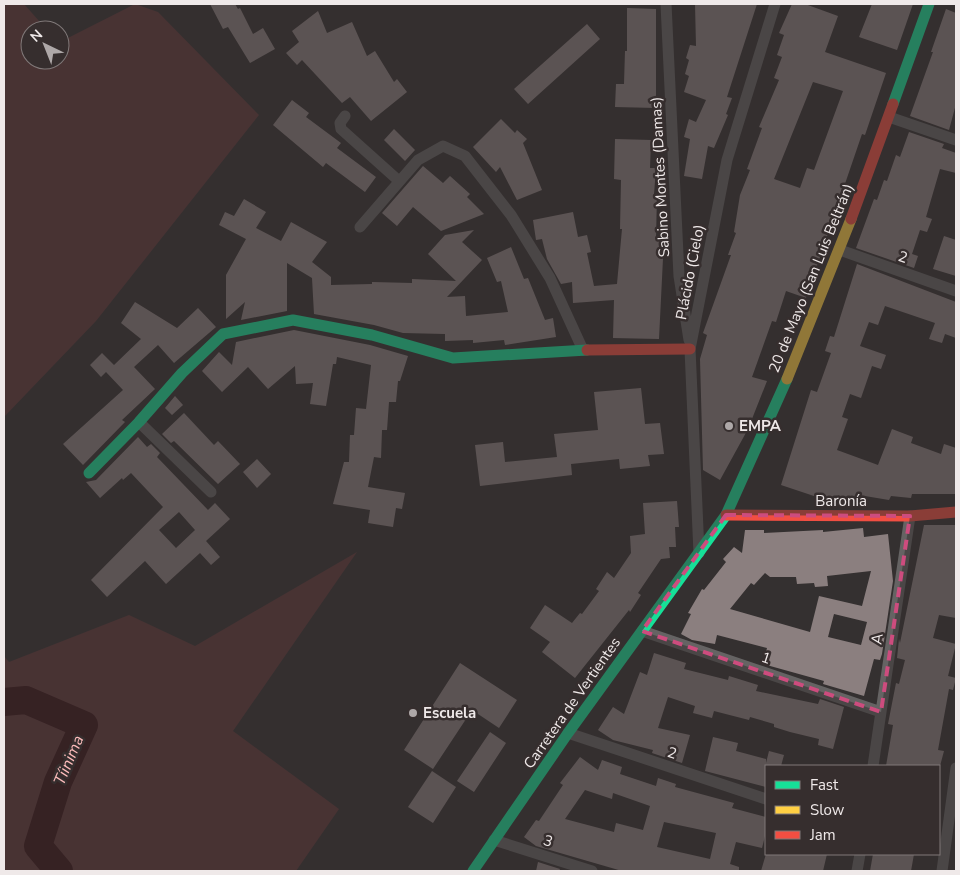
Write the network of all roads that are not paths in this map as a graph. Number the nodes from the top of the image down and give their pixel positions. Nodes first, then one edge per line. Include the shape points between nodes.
1 (666, 4) edge
2 (775, 4) edge
3 (929, 4) edge
4 (345, 116) dead end
5 (889, 116) junction
6 (956, 140) edge
7 (399, 182) junction
8 (360, 227) dead end
9 (840, 250) junction
10 (956, 291) edge
11 (690, 349) junction
12 (583, 350) junction
13 (139, 422) junction
14 (89, 473) dead end
15 (211, 492) dead end
16 (956, 512) edge
17 (726, 516) junction
18 (910, 516) junction
19 (699, 553) junction
20 (642, 631) junction
21 (881, 712) junction
22 (568, 734) junction
23 (873, 765) edge
24 (956, 768) edge
25 (765, 799) edge
26 (494, 840) junction
27 (951, 848) edge
28 (860, 855) edge
29 (473, 871) edge
30 (592, 871) edge
31 (857, 871) edge
32 (942, 871) edge

1 - 11 street, Sabino Montes (Damas) via 679,276
2 - 11 street, Plácido (Cielo) via 727,160
3 - 5 main road, 20 de Mayo (San Luis Beltrán)
4 - 7 street via 340,124 341,130
5 - 6 street
5 - 9 main road, 20 de Mayo (San Luis Beltrán)
7 - 8 street
7 - 12 street via 418,160 444,146 465,156 511,215 550,278
9 - 10 street, 2
9 - 17 main road, 20 de Mayo (San Luis Beltrán)
11 - 12 main road
11 - 19 street, Plácido (Cielo)
12 - 13 main road via 453,358 372,335 293,320 222,334
13 - 14 main road
13 - 15 street
16 - 18 main road, Baronía
17 - 18 main road, Baronía
17 - 19 main road, 20 de Mayo (San Luis Beltrán)
18 - 21 street, A
19 - 20 main road, Carretera de Vertientes
20 - 21 street, 1
20 - 22 main road, Carretera de Vertientes
21 - 23 street, A
22 - 25 street, 2
22 - 26 main road, Carretera de Vertientes
24 - 27 street
26 - 29 main road, Carretera de Vertientes
26 - 30 street, 3
27 - 32 street
28 - 31 street

